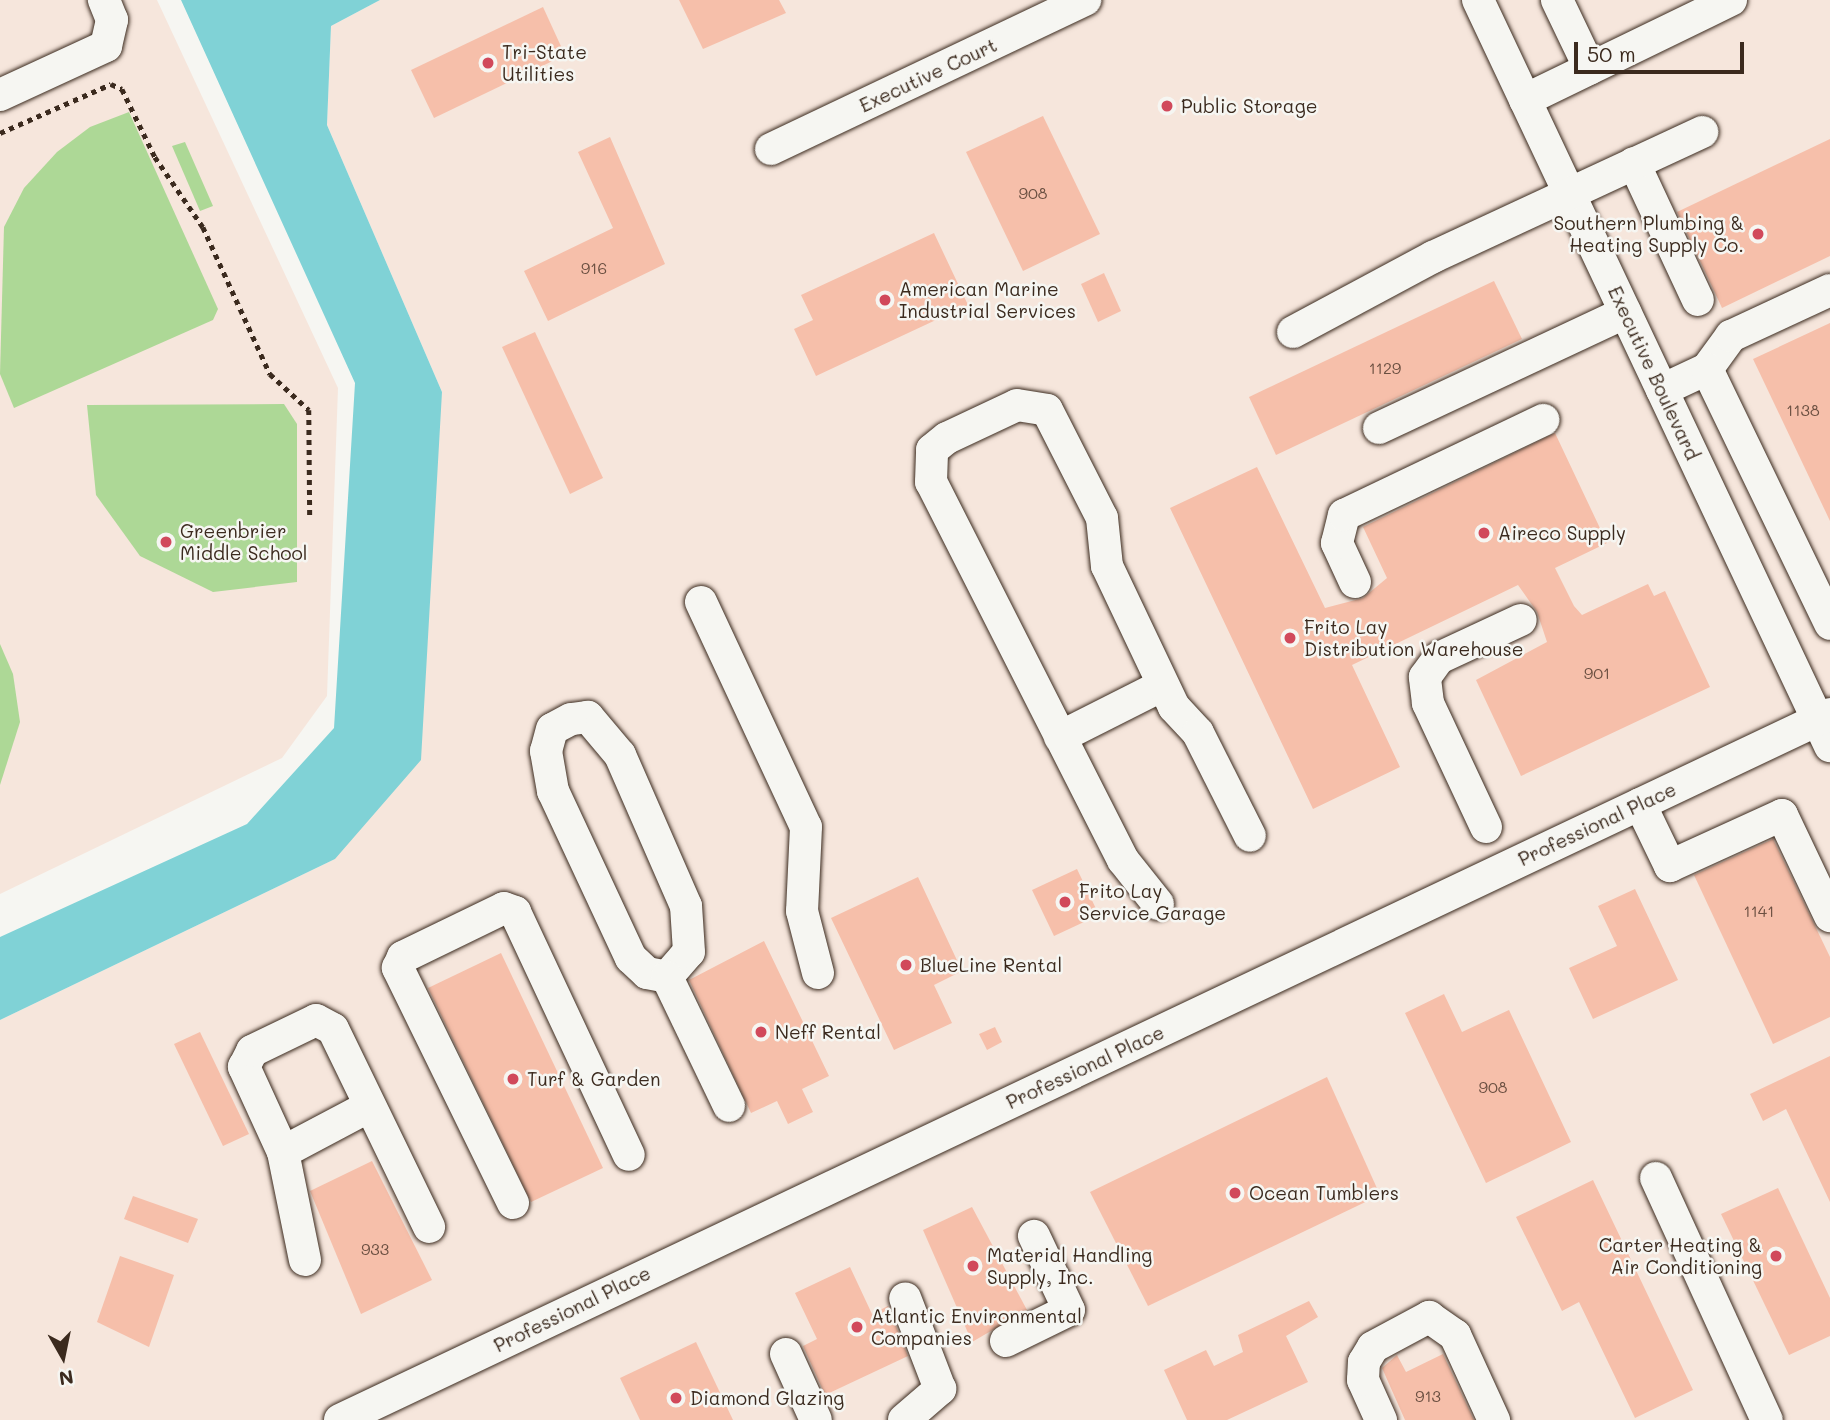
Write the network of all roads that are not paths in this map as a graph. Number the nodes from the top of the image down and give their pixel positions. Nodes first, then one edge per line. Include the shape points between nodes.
1 (104, 0) edge
2 (1085, 0) edge
3 (1478, 0) edge
4 (1557, 0) edge
5 (1731, 0) edge
6 (1590, 69) junction
7 (0, 95) edge
8 (1525, 100) junction
9 (1702, 132) dead end
10 (771, 149) dead end
11 (1634, 163) junction
12 (1569, 194) junction
13 (1830, 290) edge
14 (1698, 300) dead end
15 (1625, 313) junction
16 (1293, 332) dead end
17 (1707, 369) junction
18 (1662, 390) junction
19 (1543, 420) dead end
20 (1379, 428) dead end
21 (1802, 566) junction
22 (1355, 582) dead end
23 (1755, 588) junction
24 (701, 602) dead end
25 (1521, 620) dead end
26 (1830, 624) edge
27 (1163, 685) junction
28 (1826, 727) edge
29 (1060, 737) junction
30 (1640, 804) junction
31 (1486, 827) dead end
32 (1250, 836) dead end
33 (1148, 909) dead end
34 (1830, 916) edge
35 (818, 973) dead end
36 (667, 977) junction
37 (370, 1106) junction
38 (729, 1106) dead end
39 (283, 1152) junction
40 (629, 1155) dead end
41 (1656, 1178) dead end
42 (513, 1203) dead end
43 (429, 1227) dead end
44 (1034, 1236) dead end
45 (305, 1260) dead end
46 (905, 1298) dead end
47 (1006, 1341) dead end
48 (786, 1354) dead end
49 (340, 1420) edge
50 (816, 1420) edge
51 (904, 1420) edge
52 (1381, 1420) edge
53 (1494, 1420) edge
54 (1767, 1420) edge

1 - 7 street via 112,20 106,46
2 - 10 street, Executive Court
3 - 8 street, Executive Boulevard
4 - 6 street
5 - 6 street
6 - 8 street
8 - 12 street, Executive Boulevard
9 - 11 street
11 - 12 street
11 - 14 street
12 - 15 street, Executive Boulevard
12 - 16 street
13 - 17 street via 1731,336
15 - 18 street, Executive Boulevard
15 - 20 street
17 - 18 street
17 - 21 street
18 - 23 street, Executive Boulevard
19 - 22 street via 1344,515 1337,543
21 - 23 street
21 - 26 street
23 - 28 street, Executive Boulevard
24 - 35 street via 806,827 802,911
25 - 31 street via 1439,658 1425,677 1428,703
27 - 29 street
27 - 29 street via 1107,566 1102,518 1047,410 1017,405 947,438 932,450 931,482
27 - 32 street via 1198,733
28 - 30 street, Professional Place
29 - 33 street
30 - 34 street via 1670,866 1782,815
30 - 49 street, Professional Place
36 - 36 street via 647,973 631,958 554,791 546,751 552,729 571,719 587,717 620,755 686,906 689,952
36 - 38 street
37 - 39 street
37 - 39 street via 326,1021 304,1024 246,1059 245,1079
37 - 43 street
39 - 45 street
40 - 42 street via 515,912 504,908 403,957 398,968
41 - 54 street
44 - 47 street via 1069,1310
46 - 51 street via 940,1389
48 - 50 street
52 - 53 street via 1363,1380 1364,1362 1373,1347 1429,1317 1455,1335

